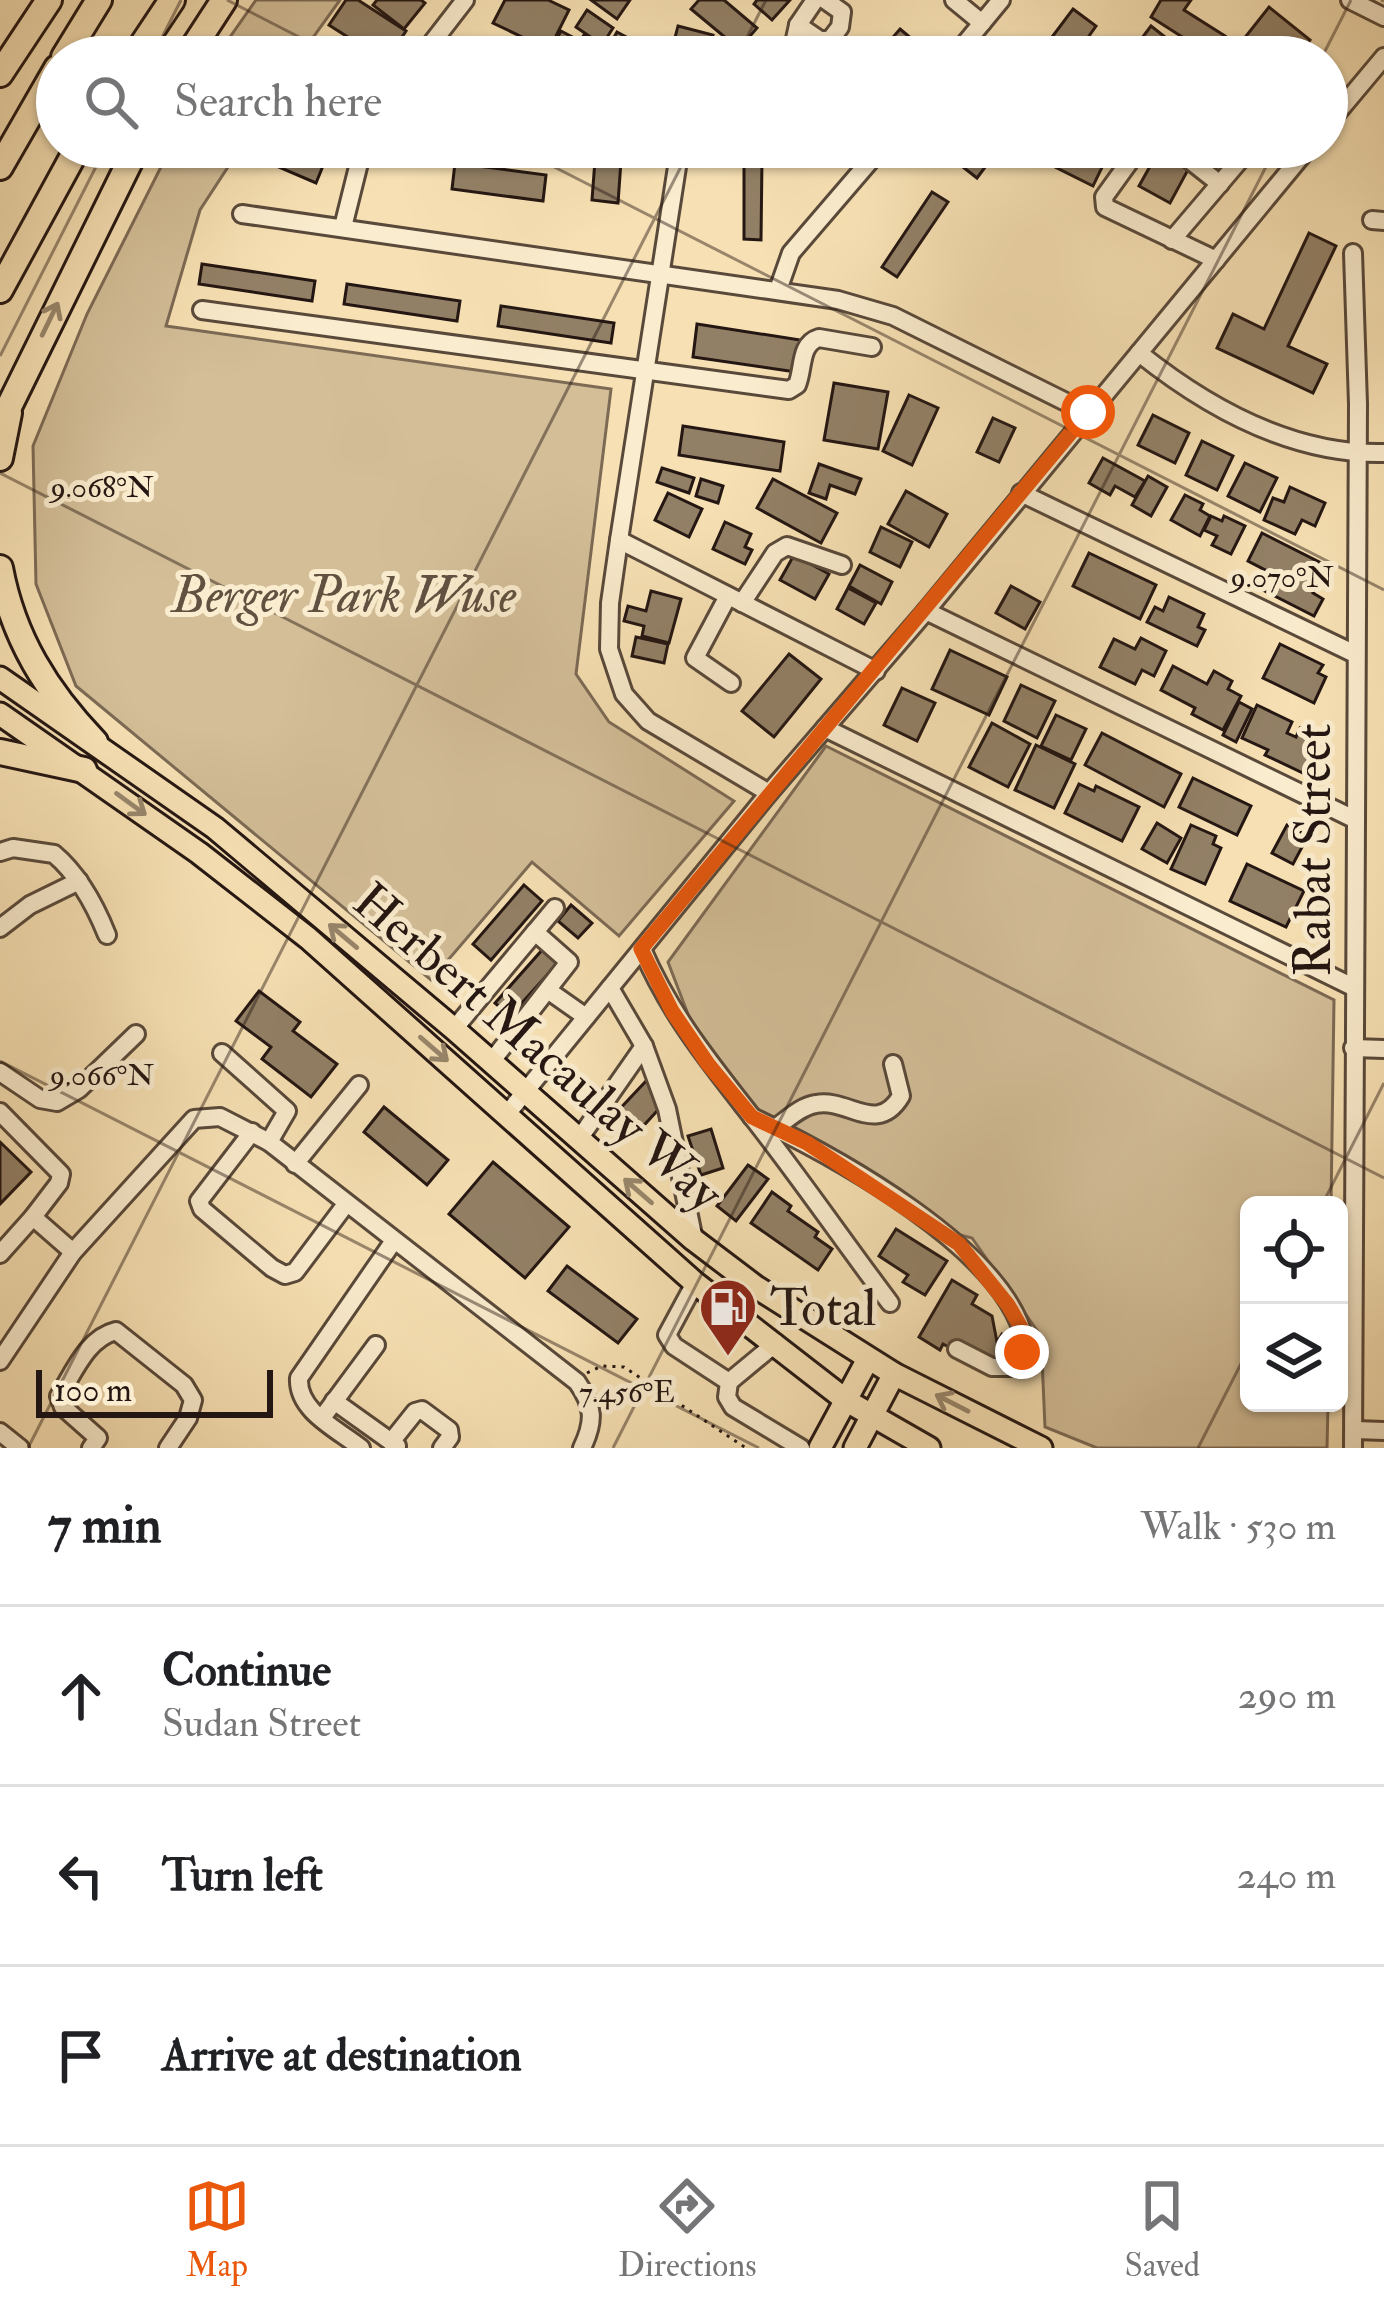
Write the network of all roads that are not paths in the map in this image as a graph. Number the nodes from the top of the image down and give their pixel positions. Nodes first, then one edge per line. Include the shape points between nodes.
1 (49, 0) edge
2 (99, 0) edge
3 (172, 0) edge
4 (224, 0) edge
5 (465, 0) edge
6 (815, 0) edge
7 (825, 0) edge
8 (954, 0) edge
9 (1000, 0) edge
10 (1350, 0) edge
11 (1384, 17) edge
12 (982, 23) junction
13 (798, 26) junction
14 (77, 36) edge
15 (148, 36) edge
16 (201, 36) edge
17 (437, 36) edge
18 (796, 36) edge
19 (814, 36) edge
20 (833, 36) edge
21 (971, 36) edge
22 (1384, 57) edge
23 (0, 74) edge
24 (1348, 100) edge
25 (36, 104) edge
26 (0, 167) edge
27 (67, 168) edge
28 (126, 168) edge
29 (358, 168) edge
30 (676, 168) edge
31 (864, 168) edge
32 (1125, 168) edge
33 (1200, 168) edge
34 (1233, 168) edge
35 (1292, 168) edge
36 (1220, 184) junction
37 (242, 214) dead end
38 (344, 227) junction
39 (1172, 240) junction
40 (1354, 253) dead end
41 (1216, 260) junction
42 (661, 273) junction
43 (0, 290) edge
44 (778, 290) junction
45 (202, 310) dead end
46 (872, 347) dead end
47 (1139, 353) junction
48 (643, 373) junction
49 (13, 395) junction
50 (1088, 412) junction
51 (0, 425) edge
52 (1384, 453) edge
53 (1356, 454) junction
54 (0, 458) edge
55 (1021, 493) junction
56 (619, 540) junction
57 (842, 565) dead end
58 (0, 568) edge
59 (735, 599) junction
60 (926, 611) junction
61 (1355, 654) junction
62 (876, 670) junction
63 (0, 678) edge
64 (731, 682) dead end
65 (0, 714) edge
66 (825, 728) junction
67 (95, 742) junction
68 (0, 752) edge
69 (84, 770) junction
70 (769, 794) junction
71 (1354, 820) junction
72 (0, 851) edge
73 (79, 881) junction
74 (556, 908) dead end
75 (0, 928) edge
76 (535, 932) junction
77 (107, 935) dead end
78 (641, 949) junction
79 (1352, 987) junction
80 (610, 988) junction
81 (549, 991) junction
82 (586, 1017) junction
83 (454, 1029) junction
84 (136, 1034) dead end
85 (644, 1046) junction
86 (1353, 1048) junction
87 (1384, 1048) edge
88 (222, 1053) dead end
89 (491, 1062) junction
90 (893, 1064) dead end
91 (0, 1072) edge
92 (358, 1084) dead end
93 (525, 1091) junction
94 (0, 1112) edge
95 (507, 1114) junction
96 (752, 1117) junction
97 (775, 1128) junction
98 (252, 1132) junction
99 (579, 1139) junction
100 (269, 1142) junction
101 (295, 1164) junction
102 (346, 1204) junction
103 (33, 1216) junction
104 (694, 1240) junction
105 (394, 1242) junction
106 (73, 1252) junction
107 (0, 1254) edge
108 (695, 1283) junction
109 (890, 1303) dead end
110 (776, 1343) junction
111 (376, 1345) dead end
112 (957, 1349) dead end
113 (868, 1359) junction
114 (0, 1361) edge
115 (894, 1374) junction
116 (729, 1382) junction
117 (334, 1401) junction
118 (847, 1401) junction
119 (873, 1417) junction
120 (322, 1418) junction
121 (1384, 1431) edge
122 (0, 1432) edge
123 (1354, 1439) edge
124 (100, 1445) edge
125 (395, 1445) edge
126 (1040, 1447) edge
127 (20, 1448) edge
128 (168, 1448) edge
129 (361, 1448) edge
130 (442, 1448) edge
131 (582, 1448) edge
132 (801, 1448) edge
133 (820, 1448) edge
134 (855, 1448) edge
135 (929, 1448) edge

1 - 23 highway
2 - 14 highway
3 - 15 highway
4 - 16 highway
5 - 17 street
6 - 13 street
7 - 20 street via 842,12
8 - 12 street
9 - 12 street
10 - 11 street
12 - 21 street
13 - 18 street
13 - 19 street
22 - 24 street
25 - 26 highway
27 - 43 highway
49 -> 28 highway
29 - 38 street
30 - 42 street
31 - 44 street via 791,254
32 - 39 street via 1105,207
33 - 36 street
34 - 36 street
35 - 41 street
36 - 39 street
37 - 38 street
38 - 42 street
39 - 41 street
40 - 53 street, Rabat Street
41 - 47 street
42 - 44 street
42 - 48 street
44 - 50 street via 893,316
45 - 48 street
46 - 48 street via 811,340 789,390
47 - 50 street
47 - 53 street via 1186,391 1246,422
48 - 56 street
49 - 51 highway
49 - 54 highway
50 - 55 street
52 - 53 street
53 - 61 street, Rabat Street
55 - 60 street
55 - 61 street
56 - 59 street
56 - 70 street via 609,649 623,694 648,721
57 - 59 street via 787,546
58 - 67 highway via 40,676
59 - 62 street
59 - 64 street via 695,658
60 - 62 street
60 - 71 street
61 - 71 street, Rabat Street
62 - 66 street
63 - 67 main road, Herbert Macaulay Way
65 - 69 main road, Herbert Macaulay Way
66 - 70 street
66 - 79 street
83 -> 67 main road, Herbert Macaulay Way via 214,828
68 - 69 highway
69 -> 95 main road, Herbert Macaulay Way via 308,938
70 - 78 street
71 - 79 street, Rabat Street
72 - 73 street via 54,854
73 - 75 street
73 - 77 street
74 - 76 street
76 - 81 street via 569,962
76 - 83 street
78 - 80 street
78 - 96 street via 672,1011
79 - 86 street, Rabat Street
80 - 82 street
80 - 85 street
81 - 82 street
81 - 89 street
82 - 93 street
83 - 89 main road, Herbert Macaulay Way
84 - 91 street via 57,1102
85 - 99 street
85 - 104 street via 667,1108
86 - 87 street
86 - 123 street, Rabat Street
88 - 100 street via 287,1111
89 - 93 main road, Herbert Macaulay Way
90 - 97 street via 902,1096 880,1115 819,1103
92 - 101 street
93 - 95 street
93 - 99 main road, Herbert Macaulay Way
94 - 103 street via 61,1174
95 - 108 main road, Herbert Macaulay Way
96 - 97 street
96 - 109 street
97 - 112 street via 925,1218 974,1258 1025,1342 1003,1369
98 - 100 street
98 - 102 street via 200,1201 272,1268 296,1271
98 - 106 street via 220,1117 194,1119
104 -> 99 main road, Herbert Macaulay Way
100 - 101 street
101 - 102 street
102 - 105 street
103 - 106 street
103 - 107 street
104 - 113 main road, Herbert Macaulay Way
105 - 120 street via 299,1378 306,1405
105 - 131 street via 577,1382 592,1404
106 - 114 street
108 - 110 main road, Herbert Macaulay Way
108 - 116 street via 667,1335
110 - 116 street
110 - 118 main road, Herbert Macaulay Way
111 - 117 street
113 - 115 main road, Herbert Macaulay Way
113 - 118 main road
115 - 119 main road
126 -> 115 main road, Herbert Macaulay Way
116 - 132 street via 733,1407
117 - 120 street
117 - 125 street
118 - 119 main road, Herbert Macaulay Way
118 - 133 main road
119 - 134 main road
119 - 135 main road, Herbert Macaulay Way
120 - 129 street
121 - 123 street
122 - 127 street
124 - 128 street via 59,1396 100,1335 116,1331 193,1400
125 - 130 street via 422,1410 449,1430

